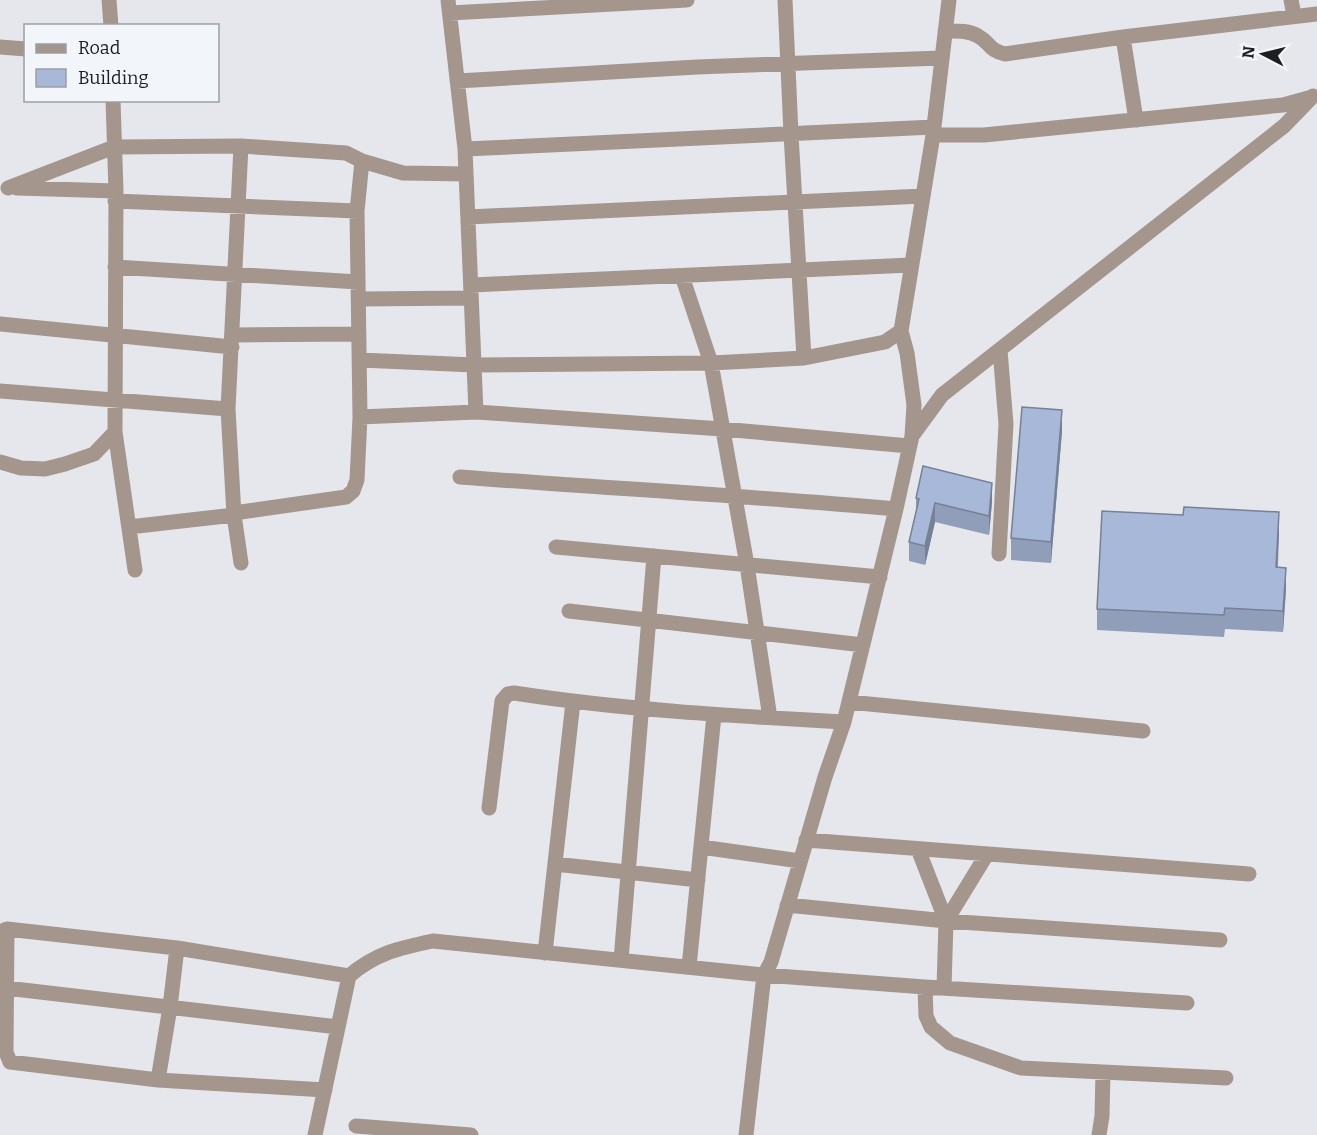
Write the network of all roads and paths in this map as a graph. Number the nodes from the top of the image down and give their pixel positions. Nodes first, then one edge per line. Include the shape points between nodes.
1 (109, 0) edge
2 (687, 0) edge
3 (785, 0) edge
4 (949, 0) edge
5 (449, 7) edge
6 (1293, 7) edge
7 (1317, 14) edge
8 (111, 24) edge
9 (945, 31) junction
10 (1123, 37) junction
11 (0, 47) edge
12 (24, 49) edge
13 (942, 58) junction
14 (788, 64) junction
15 (457, 81) junction
16 (1315, 95) edge
17 (113, 102) edge
18 (1136, 120) junction
19 (933, 131) junction
20 (790, 134) junction
21 (241, 146) junction
22 (114, 147) junction
23 (465, 149) junction
24 (362, 161) junction
25 (466, 174) junction
26 (4, 187) edge
27 (116, 196) junction
28 (922, 196) junction
29 (796, 202) junction
30 (239, 207) junction
31 (357, 211) junction
32 (468, 217) junction
33 (911, 265) junction
34 (115, 267) junction
35 (800, 270) junction
36 (235, 274) junction
37 (682, 276) junction
38 (358, 282) junction
39 (471, 291) junction
40 (359, 298) junction
41 (0, 324) edge
42 (901, 331) junction
43 (115, 334) junction
44 (359, 334) junction
45 (232, 341) junction
46 (1000, 350) junction
47 (804, 358) junction
48 (360, 360) junction
49 (711, 363) junction
50 (474, 365) junction
51 (0, 391) edge
52 (115, 401) junction
53 (228, 409) junction
54 (476, 411) junction
55 (360, 417) junction
56 (722, 429) junction
57 (115, 432) junction
58 (910, 441) junction
59 (0, 462) edge
60 (460, 477) dead end
61 (735, 495) junction
62 (896, 509) junction
63 (234, 514) junction
64 (129, 527) junction
65 (556, 547) dead end
66 (999, 554) dead end
67 (654, 556) junction
68 (241, 563) dead end
69 (747, 565) junction
70 (135, 570) dead end
71 (880, 577) junction
72 (569, 611) dead end
73 (647, 620) junction
74 (756, 632) junction
75 (863, 645) junction
76 (573, 702) junction
77 (849, 702) junction
78 (642, 708) junction
79 (714, 715) junction
80 (770, 718) junction
81 (844, 722) junction
82 (1143, 731) dead end
83 (489, 808) dead end
84 (806, 840) junction
85 (701, 847) junction
86 (918, 849) junction
87 (987, 854) junction
88 (800, 861) junction
89 (555, 864) junction
90 (629, 872) junction
91 (1249, 874) dead end
92 (698, 880) junction
93 (787, 905) junction
94 (946, 921) junction
95 (3, 930) edge
96 (1221, 940) dead end
97 (177, 948) junction
98 (545, 952) junction
99 (621, 960) junction
100 (689, 967) junction
101 (764, 975) junction
102 (349, 976) junction
103 (925, 987) junction
104 (6, 988) junction
105 (944, 988) junction
106 (1187, 1003) dead end
107 (171, 1007) junction
108 (338, 1027) junction
109 (1103, 1072) junction
110 (1226, 1077) dead end
111 (158, 1080) junction
112 (325, 1090) junction
113 (356, 1126) dead end
114 (315, 1135) edge
115 (471, 1135) edge
116 (746, 1135) edge
117 (1099, 1135) edge

1 - 8 street
2 - 5 street
3 - 14 street
4 - 9 street
5 - 15 street
6 - 7 street
6 - 10 street
9 - 10 street via 980,36 993,51 1005,54
9 - 13 street
10 - 18 street
11 - 12 street
13 - 14 street
13 - 19 street
14 - 15 street
14 - 20 street
15 - 23 street
16 - 18 street via 1283,105
16 - 46 street via 1284,126
17 - 22 street
18 - 19 street via 984,135
19 - 20 street
19 - 28 street
20 - 23 street
20 - 29 street
21 - 22 street
21 - 24 street via 346,153
21 - 30 street
22 - 26 street
22 - 27 street
23 - 25 street
24 - 25 street via 403,173
24 - 31 street
25 - 32 street
26 - 27 street
27 - 30 street
27 - 34 street
28 - 29 street
28 - 33 street
29 - 32 street
29 - 35 street
30 - 31 street
30 - 36 street
31 - 38 street
32 - 39 street
33 - 35 street
33 - 42 street
34 - 36 street
34 - 43 street
35 - 37 street
35 - 47 street
36 - 38 street
36 - 45 street
37 - 39 street
37 - 49 street
38 - 40 street
39 - 40 street
39 - 50 street
40 - 44 street
41 - 43 street
42 - 47 street via 885,342
42 - 58 street via 914,405
43 - 45 street
43 - 52 street
44 - 45 street
44 - 48 street
45 - 53 street
46 - 58 street via 942,395
46 - 66 street via 1006,424
47 - 49 street
48 - 50 street
48 - 55 street
49 - 50 street
49 - 56 street
50 - 54 street
51 - 52 street
52 - 53 street
52 - 57 street
53 - 63 street
54 - 55 street
54 - 56 street
55 - 63 street via 357,480 346,497
56 - 58 street
56 - 61 street
57 - 59 street via 94,454 65,464 45,469
57 - 64 street
58 - 62 street
60 - 61 street
61 - 62 street
61 - 69 street
62 - 71 street
63 - 64 street
63 - 68 street
64 - 70 street
65 - 67 street
67 - 69 street
67 - 73 street
69 - 71 street
69 - 74 street
71 - 75 street
72 - 73 street
73 - 74 street
73 - 78 street
74 - 75 street
74 - 80 street
75 - 77 street
76 - 78 street
76 - 83 street via 514,693 502,701
76 - 89 street
77 - 81 street
77 - 82 street
78 - 79 street
78 - 90 street
79 - 80 street
79 - 85 street
80 - 81 street
81 - 84 street
84 - 86 street
84 - 88 street
85 - 88 street
85 - 92 street
86 - 87 street
86 - 94 street
87 - 91 street
87 - 94 street
88 - 93 street
89 - 90 street
89 - 98 street
90 - 92 street
90 - 99 street
92 - 100 street
93 - 94 street
93 - 101 street
94 - 96 street
94 - 105 street
95 - 97 street
95 - 104 street
97 - 102 street
97 - 107 street
98 - 99 street
98 - 102 street via 433,941 383,953
99 - 100 street
100 - 101 street
101 - 103 street
101 - 116 street
102 - 108 street
103 - 105 street
103 - 109 street via 926,1016 931,1027 950,1043 1020,1068
104 - 107 street
104 - 111 street via 6,1052 10,1062
105 - 106 street
107 - 108 street
107 - 111 street
108 - 112 street
109 - 110 street
109 - 117 street
111 - 112 street
112 - 114 street
113 - 115 street

